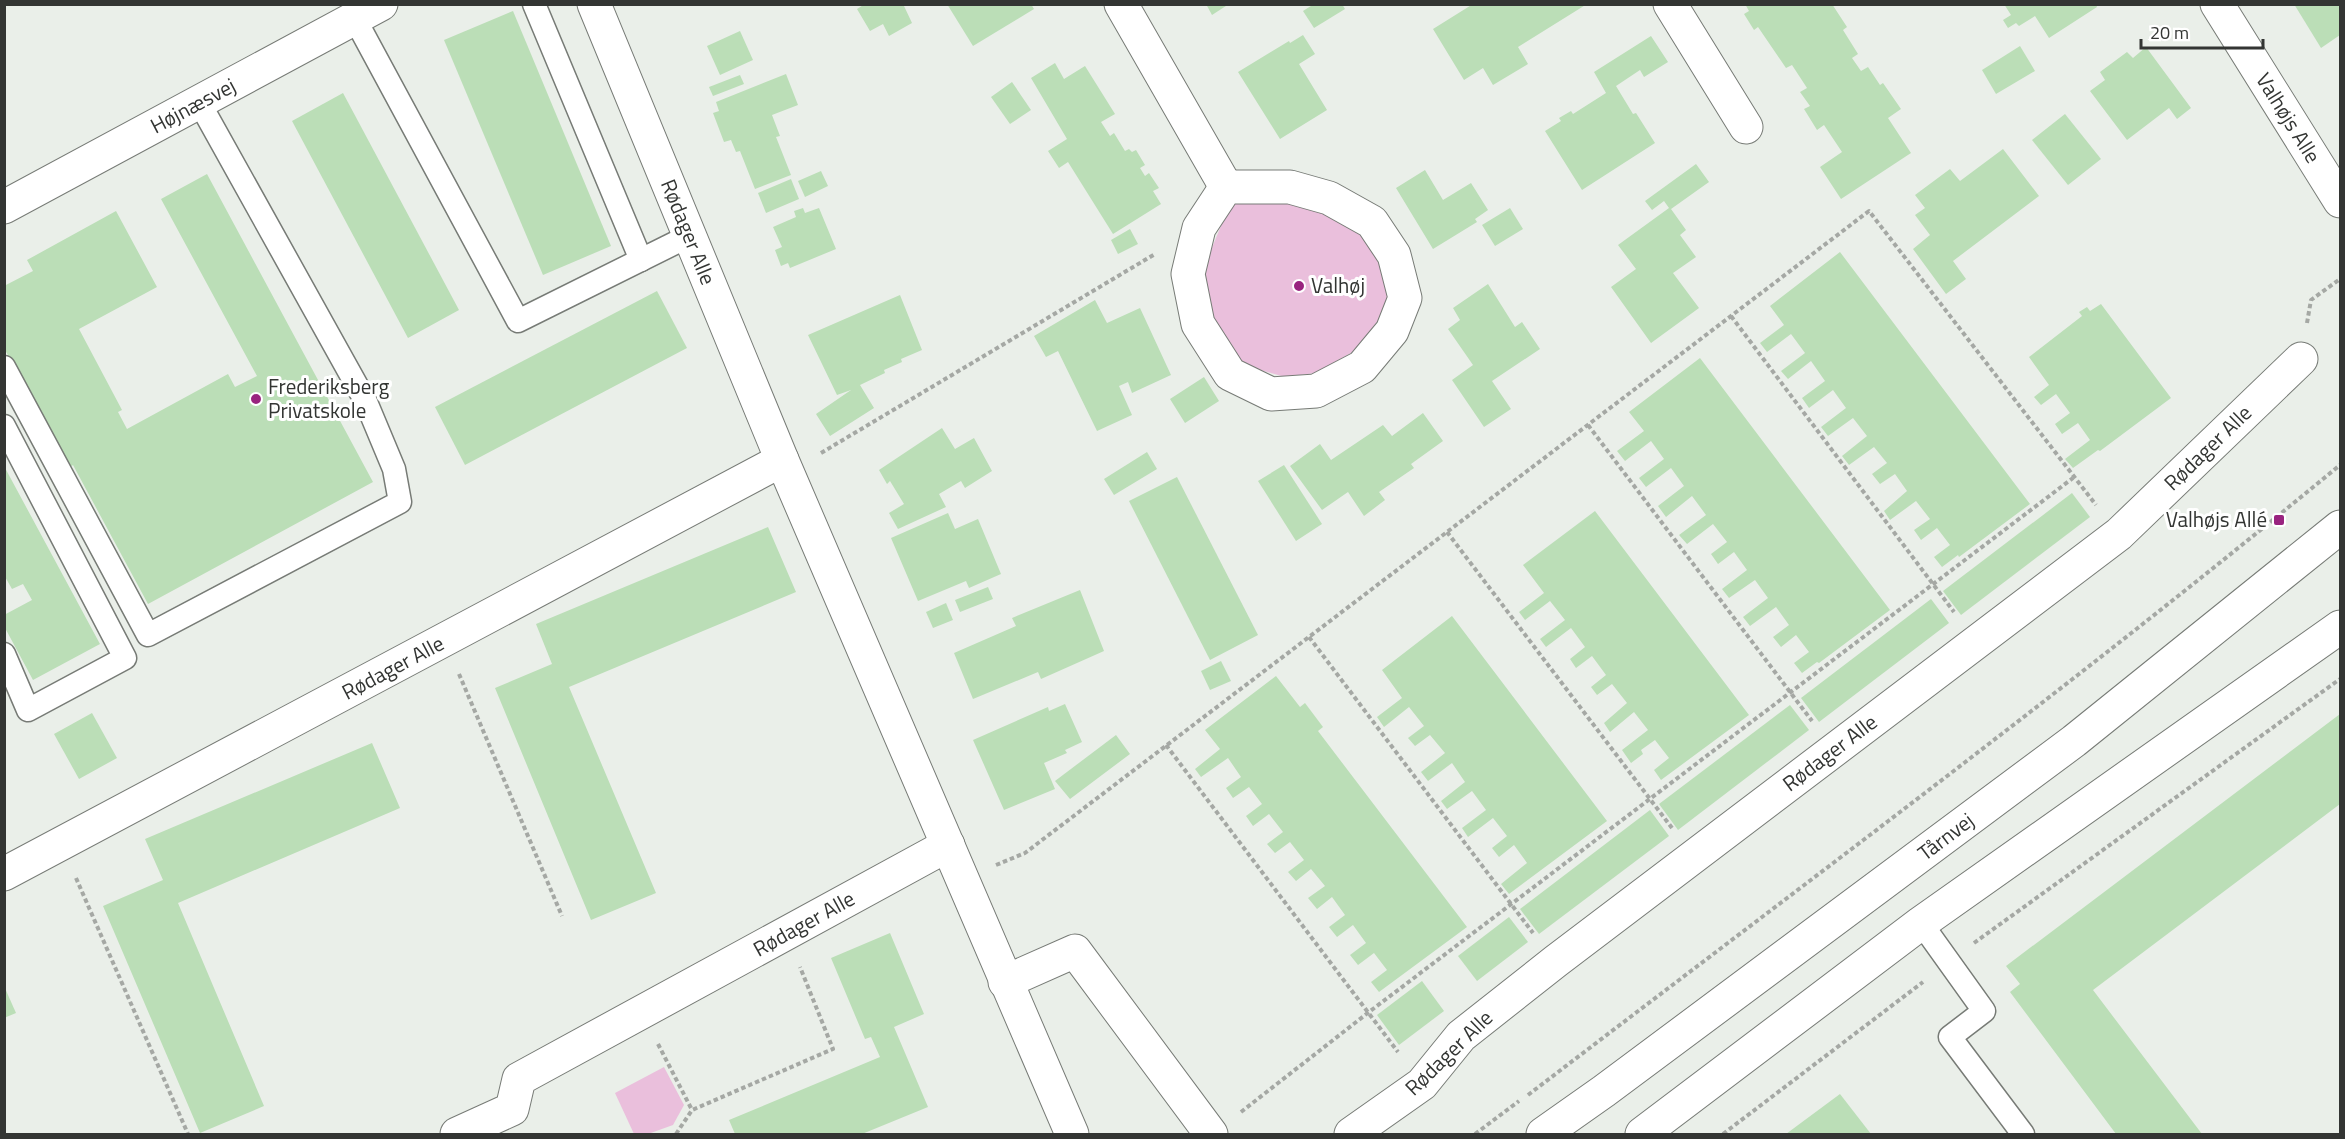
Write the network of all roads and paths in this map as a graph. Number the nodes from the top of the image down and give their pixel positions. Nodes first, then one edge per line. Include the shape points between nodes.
1 (534, 4) edge
2 (594, 4) edge
3 (1121, 4) edge
4 (1670, 4) edge
5 (2217, 4) edge
6 (368, 12) edge
7 (200, 102) junction
8 (1746, 127) dead end
9 (1226, 187) junction
10 (2340, 201) edge
11 (4, 207) edge
12 (1199, 228) junction
13 (689, 236) junction
14 (641, 260) junction
15 (2340, 279) edge
16 (1731, 316) junction
17 (2301, 359) joint
18 (4, 367) edge
19 (1588, 425) junction
20 (4, 426) edge
21 (782, 460) junction
22 (2340, 465) edge
23 (2073, 478) junction
24 (2340, 527) edge
25 (1447, 532) junction
26 (2119, 534) junction
27 (1933, 583) junction
28 (2340, 627) edge
29 (1309, 637) junction
30 (445, 640) junction
31 (1976, 641) junction
32 (4, 654) edge
33 (2340, 679) edge
34 (1790, 693) junction
35 (1166, 745) junction
36 (1834, 750) junction
37 (1649, 799) junction
38 (61, 845) junction
39 (948, 845) junction
40 (1694, 856) junction
41 (4, 874) edge
42 (963, 880) junction
43 (1511, 905) junction
44 (562, 916) dead end
45 (1921, 923) junction
46 (786, 933) junction
47 (1556, 962) junction
48 (1948, 962) junction
49 (1005, 982) junction
50 (641, 1012) junction
51 (1369, 1012) junction
52 (1422, 1084) junction
53 (692, 1110) junction
54 (1239, 1113) dead end
55 (188, 1134) edge
56 (457, 1134) edge
57 (676, 1134) edge
58 (1072, 1134) edge
59 (1211, 1134) edge
60 (1351, 1134) edge
61 (1475, 1134) edge
62 (1543, 1134) edge
63 (1642, 1134) edge
64 (1723, 1134) edge
65 (2023, 1134) edge

1 - 14 lane
2 - 13 street, Rødager Alle
3 - 9 street
4 - 8 street
5 - 10 street, Valhøjs Alle
6 - 7 street, Højnæsvej
6 - 14 lane via 518,321
7 - 11 street, Højnæsvej
7 - 18 lane via 366,402 394,469 400,502 148,634
9 - 12 street
9 - 12 street via 1290,187 1329,198 1372,222 1394,255 1405,298 1392,331 1362,367 1316,391 1271,394 1230,374 1198,324 1188,274
12 - 21 path via 824,453
13 - 14 lane
13 - 21 street, Rødager Alle
15 - 17 path via 2311,300
16 - 19 path
16 - 23 path via 1869,211
16 - 27 path
17 - 26 street, Rødager Alle
19 - 25 path
19 - 34 path
20 - 32 lane via 125,658 28,710
21 - 30 street, Rødager Alle
21 - 39 street, Rødager Alle
22 - 61 path via 2220,564
23 - 26 path
23 - 27 path
24 - 62 street, Tårnvej via 2074,741
25 - 29 path
25 - 37 path
26 - 31 street, Rødager Alle
27 - 31 path
27 - 34 path
28 - 45 street
29 - 35 path
29 - 43 path
30 - 38 street, Rødager Alle
30 - 44 path
31 - 36 street, Rødager Alle
33 - 48 path
34 - 36 path
34 - 37 path
35 - 42 path via 1024,853
35 - 51 path
36 - 40 street, Rødager Alle
37 - 40 path
37 - 43 path
38 - 41 street, Rødager Alle
38 - 55 path
39 - 42 street, Rødager Alle
39 - 46 street, Rødager Alle
40 - 47 street, Rødager Alle
42 - 49 street, Rødager Alle
43 - 47 path
43 - 51 path
45 - 48 lane
45 - 63 street
46 - 50 street, Rødager Alle
46 - 53 path via 833,1049
47 - 52 street, Rødager Alle via 1461,1036
48 - 64 path
48 - 65 lane via 1984,1011 1950,1038
49 - 58 street, Rødager Alle
49 - 59 street via 1075,951
50 - 53 path
50 - 56 street, Rødager Alle via 519,1079 512,1109
51 - 52 path
51 - 54 path
52 - 60 street, Rødager Alle
53 - 57 path

